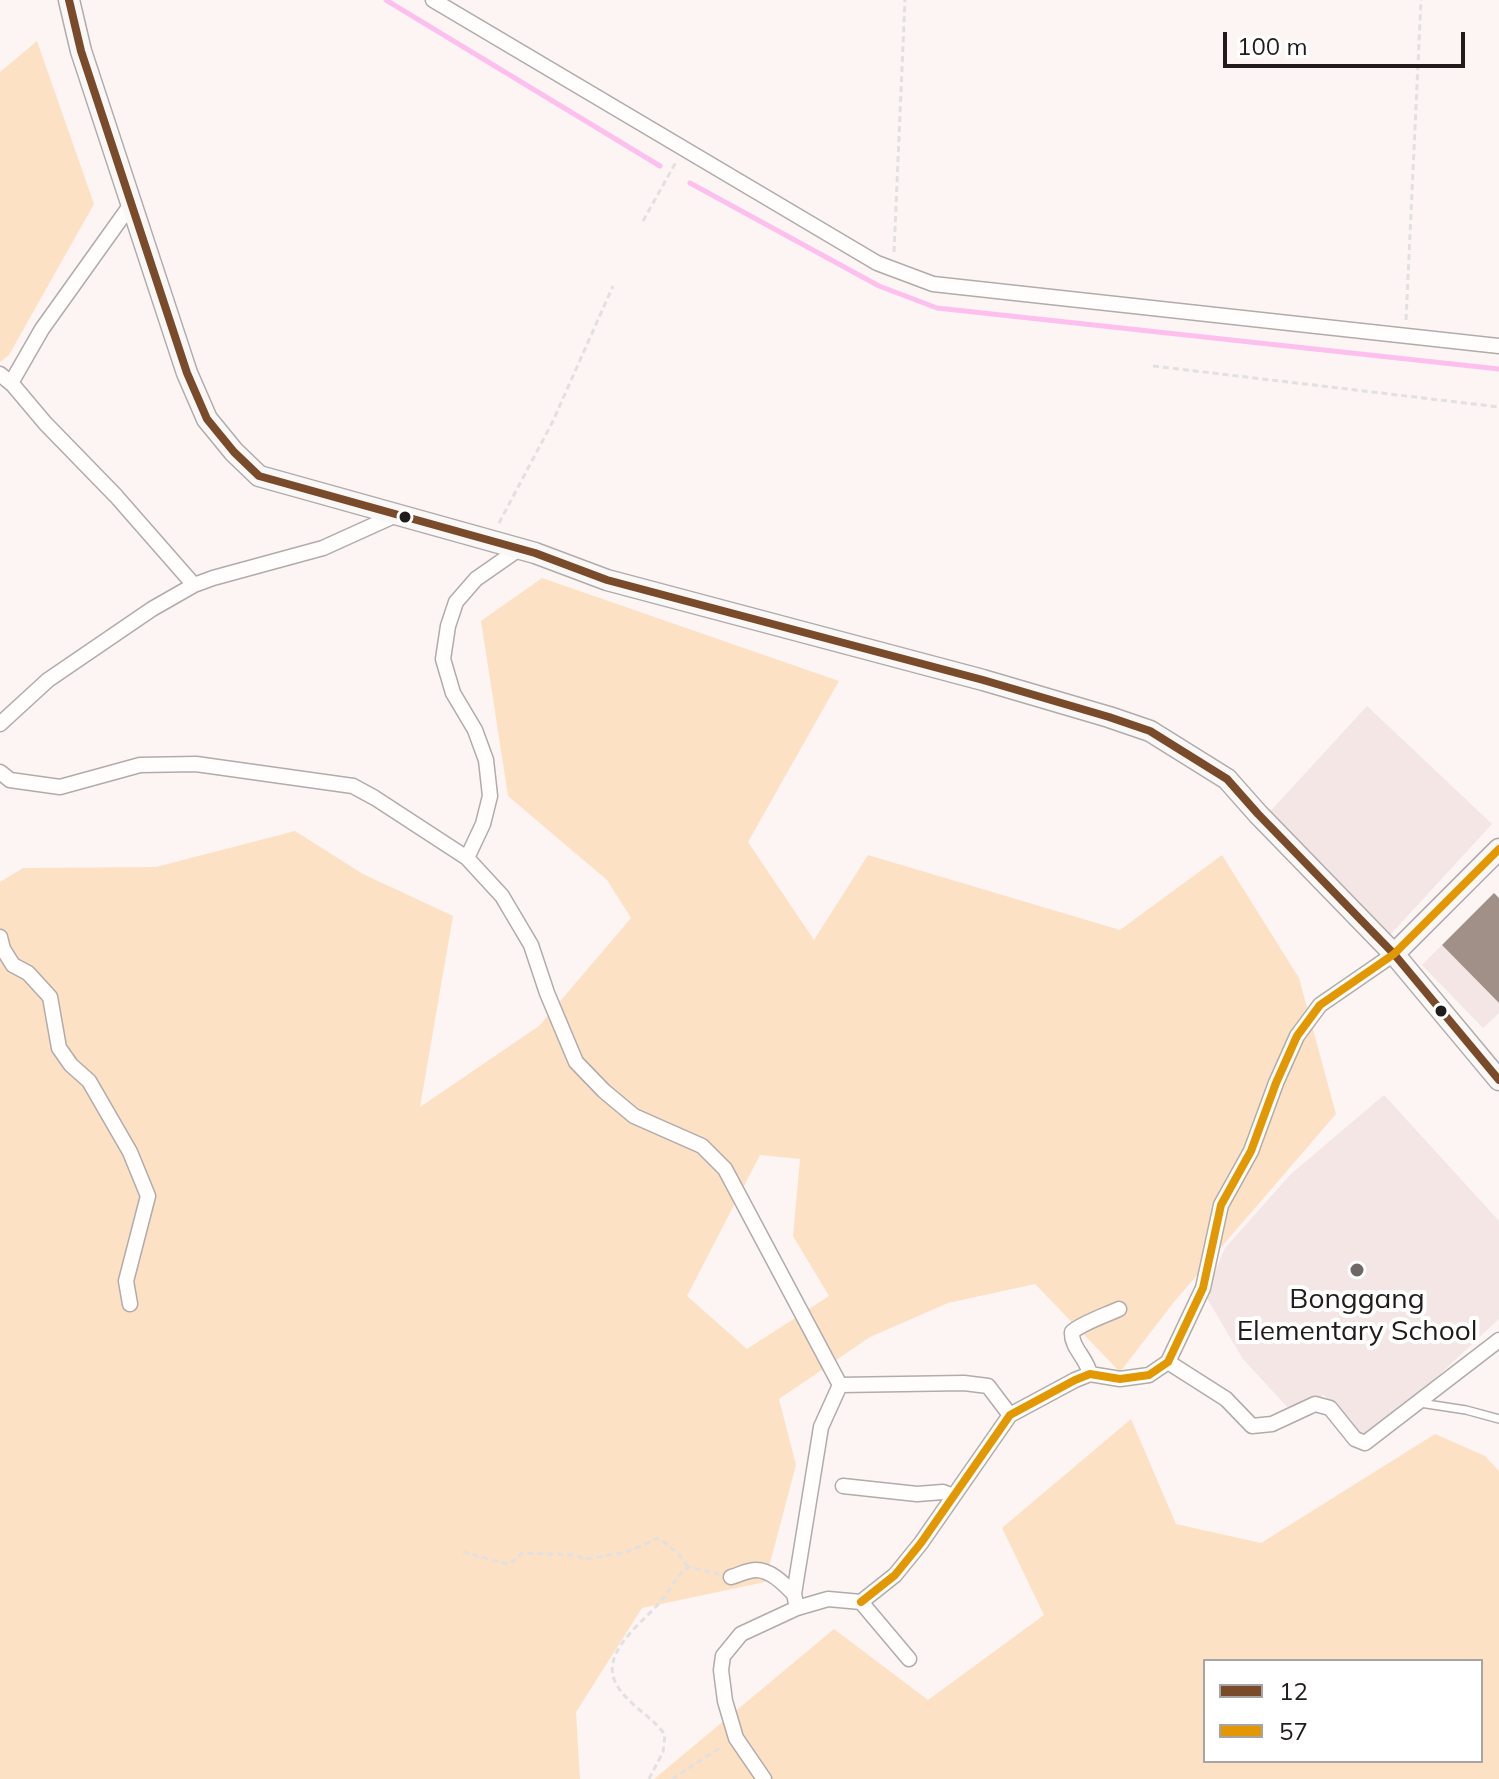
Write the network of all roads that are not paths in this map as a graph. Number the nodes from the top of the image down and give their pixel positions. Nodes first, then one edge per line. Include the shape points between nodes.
1 (69, 0) edge
2 (433, 0) edge
3 (132, 203) junction
4 (1499, 346) edge
5 (5, 379) edge
6 (396, 515) junction
7 (519, 549) junction
8 (194, 585) junction
9 (0, 724) edge
10 (0, 772) edge
11 (1499, 849) edge
12 (467, 858) junction
13 (0, 937) edge
14 (1394, 954) junction
15 (1499, 1080) edge
16 (130, 1304) dead end
17 (1119, 1309) dead end
18 (1499, 1340) edge
19 (1168, 1362) junction
20 (1090, 1374) junction
21 (840, 1385) junction
22 (1418, 1403) junction
23 (1010, 1415) junction
24 (1499, 1419) edge
25 (843, 1486) dead end
26 (953, 1496) junction
27 (731, 1577) road end
28 (796, 1601) junction
29 (861, 1602) junction
30 (909, 1659) dead end
31 (764, 1779) edge

1 - 3 main road
2 - 4 street via 877,263 933,284
3 - 5 street
3 - 6 main road via 187,373 207,419 225,441 259,476
5 - 8 street
6 - 7 main road
6 - 8 street via 323,548
7 - 12 street via 476,579 456,602 448,626 443,659 453,693 481,745 490,796
7 - 14 main road via 607,580 983,680 1150,731 1227,779
8 - 9 street via 48,680
10 - 12 street via 10,780 60,787 140,765 196,764 353,786
11 - 14 main road
12 - 21 street via 502,896 531,945 576,1062 634,1116 702,1146 725,1169
13 - 16 street via 13,965 50,997 59,1048 89,1081 130,1152 148,1196 126,1281
14 - 15 main road
14 - 19 street via 1320,1005 1297,1036 1251,1151 1221,1205 1203,1288
17 - 20 street via 1072,1332
18 - 22 street
19 - 20 street via 1149,1375 1120,1379
19 - 22 street via 1226,1399 1252,1426 1272,1424 1315,1404 1330,1408 1355,1439 1365,1443
20 - 23 street
21 - 23 street via 988,1386
21 - 28 street via 821,1427
22 - 24 lane
23 - 26 street
25 - 26 street
26 - 29 street via 895,1575
27 - 28 street via 761,1570
28 - 29 street
28 - 31 street via 741,1634 723,1656 725,1701 736,1738
29 - 30 street

